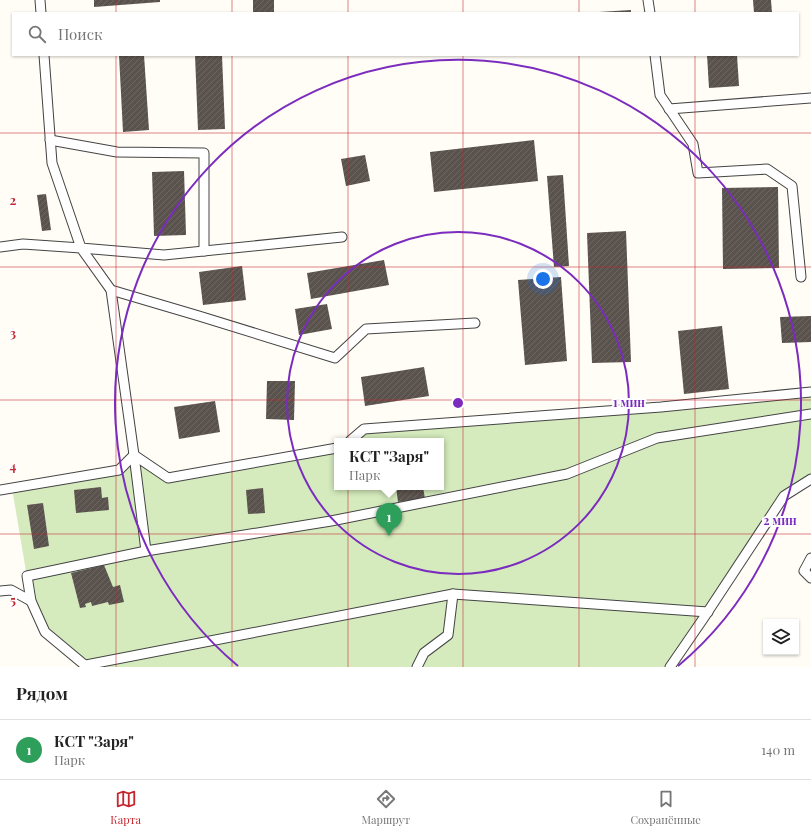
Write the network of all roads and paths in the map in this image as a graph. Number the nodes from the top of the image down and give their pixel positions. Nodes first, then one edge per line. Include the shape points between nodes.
1 (40, 0) edge
2 (648, 0) edge
3 (41, 12) edge
4 (650, 12) edge
5 (44, 56) edge
6 (655, 56) edge
7 (811, 98) edge
8 (669, 109) junction
9 (50, 140) junction
10 (342, 237) dead end
11 (0, 247) edge
12 (81, 248) junction
13 (204, 251) junction
14 (801, 277) dead end
15 (111, 290) junction
16 (475, 323) dead end
17 (811, 392) edge
18 (811, 414) edge
19 (354, 438) edge
20 (334, 449) edge
21 (134, 455) junction
22 (811, 479) edge
23 (0, 490) edge
24 (146, 551) junction
25 (811, 558) edge
26 (811, 578) edge
27 (0, 591) edge
28 (453, 594) junction
29 (31, 601) junction
30 (708, 612) junction
31 (86, 666) edge
32 (417, 667) edge
33 (670, 667) edge

1 - 3 lane
2 - 4 lane
5 - 9 lane
6 - 8 lane via 660,95
7 - 8 lane
8 - 14 lane via 693,144 698,173 767,169 792,186
9 - 12 lane via 52,163
9 - 13 lane via 117,152 204,153
10 - 13 lane
11 - 12 lane via 23,244
12 - 13 lane via 164,255
12 - 15 lane
15 - 16 lane via 335,358 366,329
15 - 21 lane
17 - 19 lane via 661,407 364,429
18 - 24 lane via 657,438 567,474 330,521
20 - 21 lane via 168,478
21 - 23 lane via 119,470
21 - 24 lane
22 - 30 lane via 784,496
24 - 29 lane via 27,576
25 - 26 lane via 804,571
27 - 29 lane via 11,590
28 - 30 lane
28 - 31 lane
28 - 32 lane via 448,635 424,653
29 - 31 lane via 45,632
30 - 33 lane

